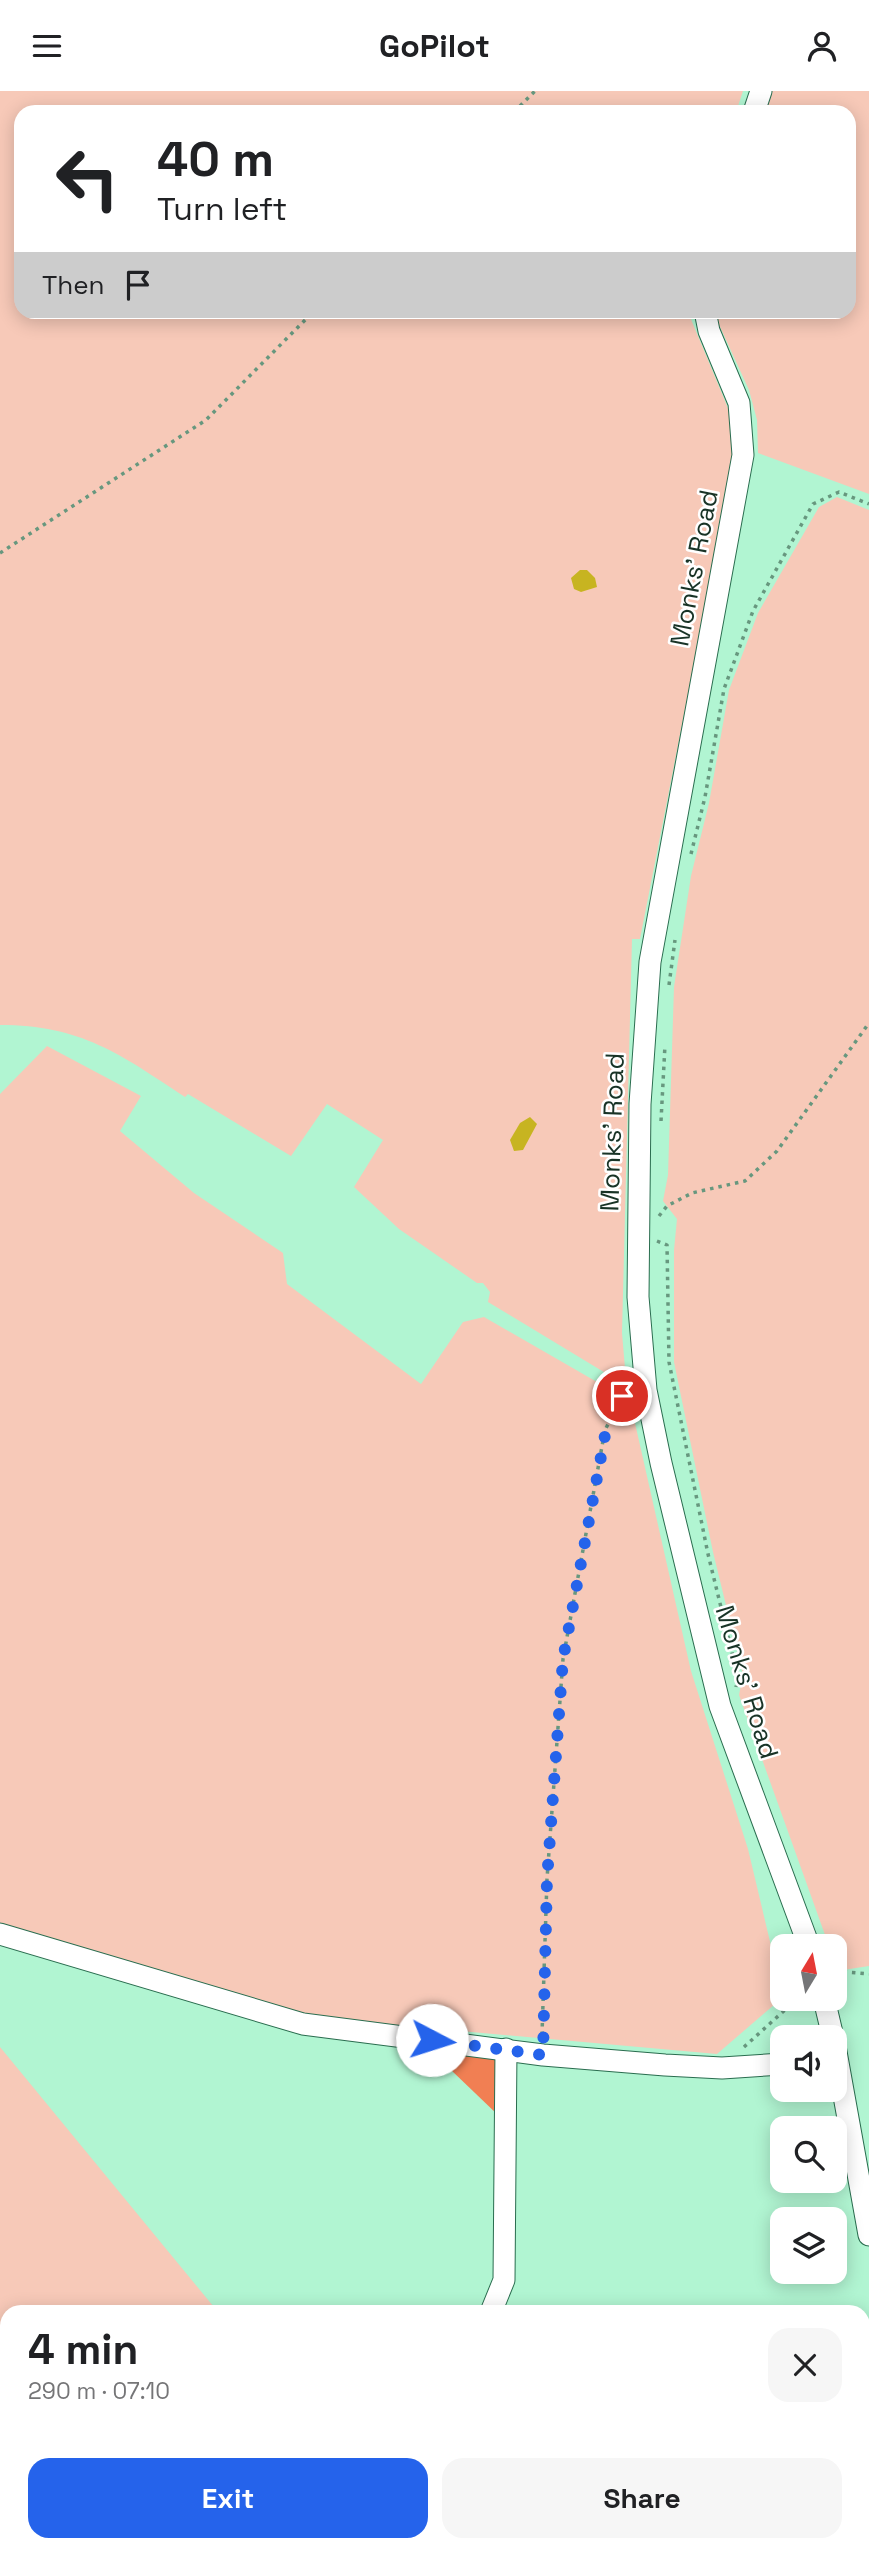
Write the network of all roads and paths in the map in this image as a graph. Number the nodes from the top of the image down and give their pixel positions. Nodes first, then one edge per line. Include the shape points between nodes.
1 (535, 91) edge
2 (521, 105) edge
3 (306, 319) edge
4 (707, 319) edge
5 (869, 504) edge
6 (0, 553) edge
7 (689, 861) dead end
8 (677, 931) dead end
9 (669, 987) dead end
10 (869, 1023) edge
11 (666, 1036) dead end
12 (661, 1126) dead end
13 (658, 1207) dead end
14 (655, 1240) dead end
15 (625, 1392) dead end
16 (734, 1695) dead end
17 (0, 1934) edge
18 (804, 1934) edge
19 (847, 1973) edge
20 (869, 1974) edge
21 (784, 2011) edge
22 (506, 2049) junction
23 (543, 2055) junction
24 (770, 2065) edge
25 (722, 2068) junction
26 (845, 2102) edge
27 (869, 2235) edge
28 (494, 2305) edge

1 - 2 path
3 - 6 path via 206,420
4 - 18 street, Monks' Road via 739,404 743,455 650,962 640,1104 638,1297 646,1390 720,1706
5 - 7 path via 839,492 813,504 753,611 724,689
8 - 9 path
10 - 13 path via 777,1151 745,1181 692,1193 667,1206 657,1218
11 - 12 path
14 - 16 path via 667,1245 669,1362 738,1677
15 - 23 path via 606,1430 563,1659 547,1879
17 - 22 street via 292,2021
19 - 20 path
21 - 25 path
22 - 23 street
22 - 28 street via 504,2280
23 - 25 street
24 - 25 street
26 - 27 street

